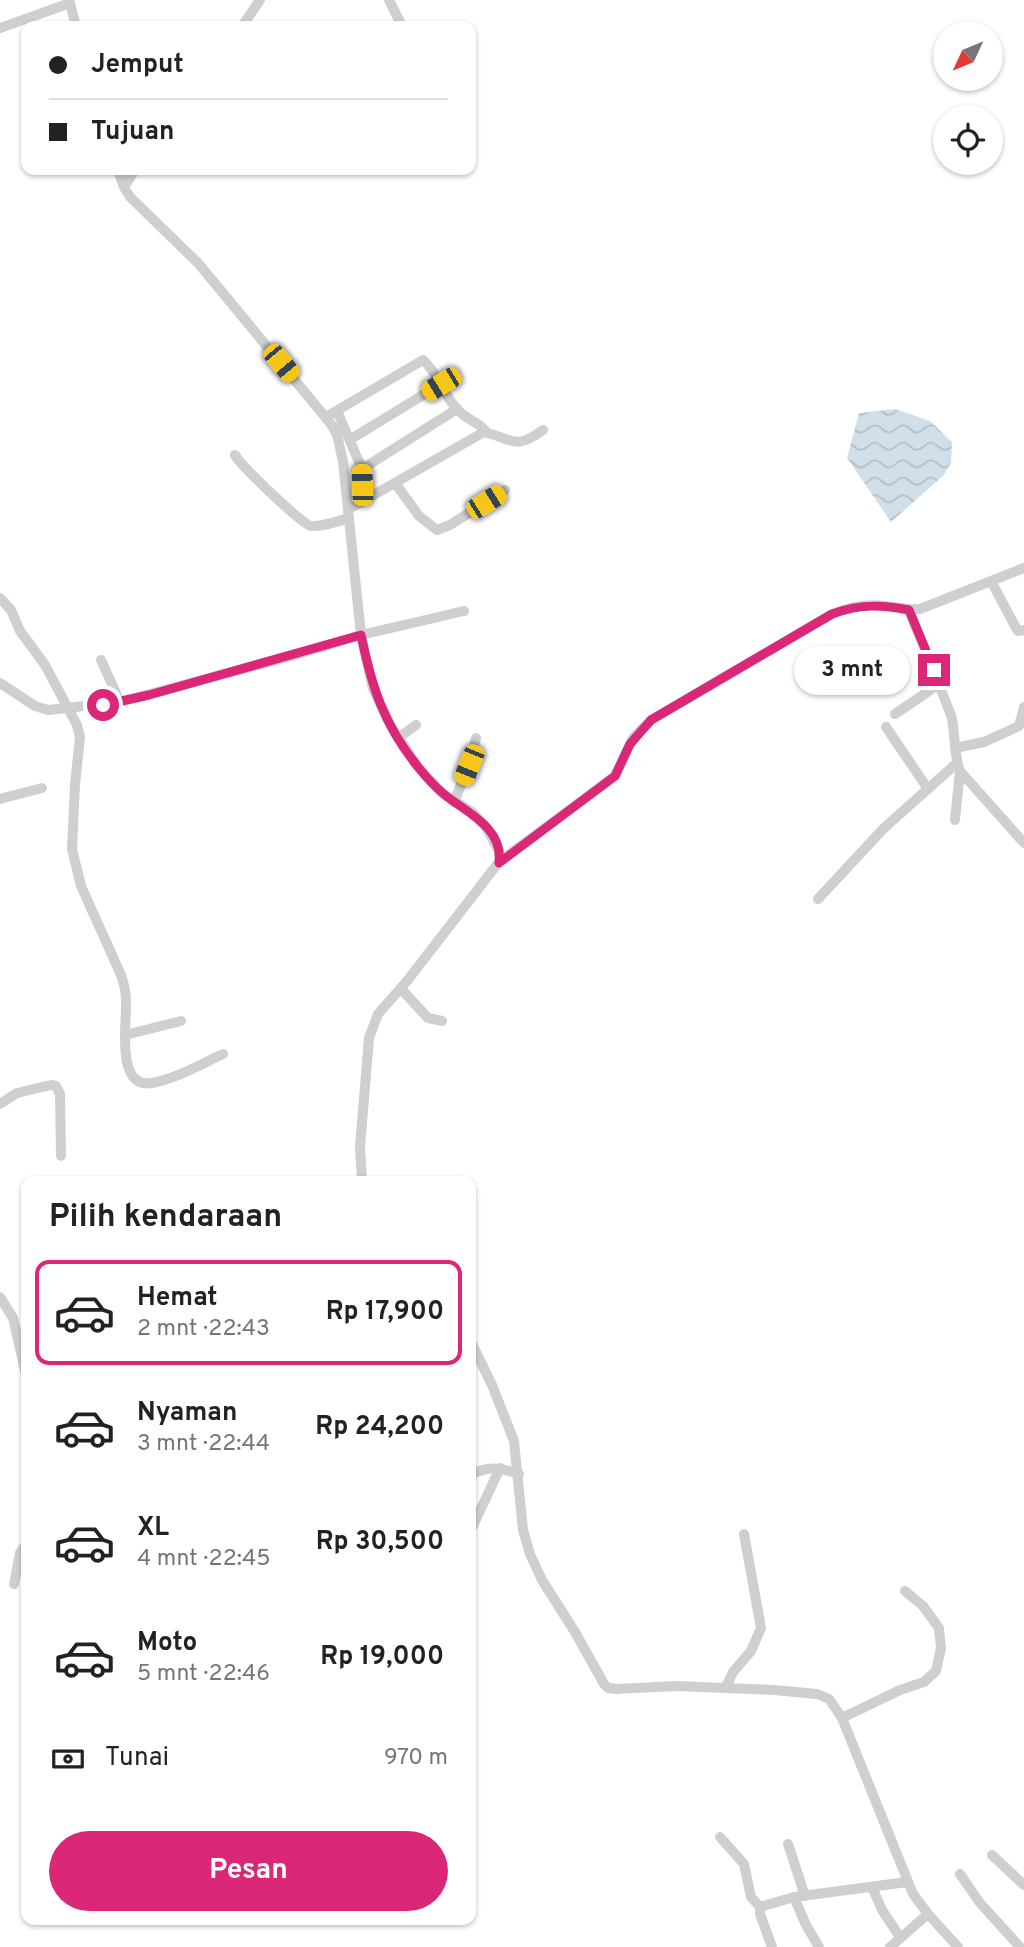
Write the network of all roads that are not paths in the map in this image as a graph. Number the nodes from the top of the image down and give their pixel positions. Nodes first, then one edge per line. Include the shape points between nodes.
1 (260, 0) edge
2 (389, 0) edge
3 (69, 2) edge
4 (75, 21) edge
5 (245, 21) edge
6 (400, 21) edge
7 (0, 27) edge
8 (120, 175) edge
9 (132, 175) edge
10 (124, 187) junction
11 (441, 384) junction
12 (457, 410) junction
13 (337, 411) junction
14 (326, 418) junction
15 (544, 430) dead end
16 (487, 433) junction
17 (351, 439) junction
18 (235, 455) dead end
19 (362, 469) junction
20 (395, 483) junction
21 (505, 490) dead end
22 (363, 501) junction
23 (349, 513) junction
24 (1024, 568) edge
25 (991, 581) junction
26 (0, 598) edge
27 (909, 610) junction
28 (464, 611) dead end
29 (1024, 630) edge
30 (361, 635) junction
31 (101, 660) dead end
32 (0, 683) edge
33 (939, 684) junction
34 (120, 702) junction
35 (1024, 707) edge
36 (69, 709) junction
37 (895, 714) dead end
38 (1021, 724) edge
39 (416, 725) dead end
40 (886, 727) dead end
41 (476, 737) dead end
42 (398, 738) junction
43 (955, 748) junction
44 (958, 767) junction
45 (42, 788) dead end
46 (928, 789) junction
47 (0, 799) edge
48 (454, 802) junction
49 (955, 820) dead end
50 (1024, 842) edge
51 (499, 863) junction
52 (818, 899) dead end
53 (401, 989) junction
54 (181, 1021) dead end
55 (442, 1021) dead end
56 (125, 1035) junction
57 (223, 1054) dead end
58 (0, 1104) edge
59 (61, 1156) dead end
60 (362, 1176) edge
61 (0, 1297) edge
62 (21, 1353) edge
63 (476, 1353) edge
64 (500, 1468) junction
65 (476, 1472) edge
66 (519, 1474) junction
67 (476, 1519) edge
68 (744, 1534) dead end
69 (21, 1561) edge
70 (14, 1584) dead end
71 (905, 1591) dead end
72 (726, 1687) junction
73 (842, 1718) junction
74 (720, 1838) dead end
75 (788, 1844) dead end
76 (992, 1854) dead end
77 (960, 1874) dead end
78 (907, 1882) junction
79 (1024, 1885) edge
80 (872, 1887) junction
81 (799, 1896) junction
82 (760, 1907) junction
83 (928, 1914) junction
84 (900, 1937) junction
85 (772, 1947) edge
86 (819, 1947) edge
87 (890, 1947) edge
88 (958, 1947) edge
89 (1020, 1947) edge

1 - 5 street
2 - 6 street
3 - 4 street
3 - 7 street
8 - 10 street
9 - 10 street
10 - 14 street via 198,263
11 - 12 street
11 - 13 street via 420,360
11 - 17 street
12 - 16 street
12 - 19 street
13 - 14 street
13 - 17 street
14 - 23 street via 341,447
15 - 16 street via 519,443
16 - 20 street
17 - 19 street
18 - 23 street via 303,523 315,526
19 - 22 street
20 - 21 street via 419,516 437,530
20 - 22 street
22 - 23 street
23 - 30 street
24 - 25 street
25 - 27 street
25 - 29 street via 1018,631
26 - 36 street
27 - 33 street
27 - 51 street via 848,607 651,720 630,744 615,776
28 - 30 street
30 - 34 street
30 - 42 street via 373,689
31 - 34 street
32 - 36 street via 35,706
33 - 37 street
33 - 43 street via 955,728
34 - 36 street
35 - 38 street
36 - 56 street via 80,737 72,849 81,886 123,981
38 - 43 street via 984,742
39 - 42 street
40 - 46 street
41 - 48 street
42 - 48 street via 419,768
43 - 44 street
44 - 46 street
44 - 49 street
44 - 50 street
45 - 47 street
46 - 52 street via 884,828
48 - 51 street via 485,825 499,851
51 - 53 street
53 - 55 street via 428,1018
53 - 60 street via 378,1014 370,1033
54 - 56 street
56 - 57 street via 128,1069 145,1083
58 - 59 street via 17,1093 55,1086 60,1094
61 - 62 street via 13,1318
63 - 66 street via 506,1418
64 - 65 street
64 - 66 street
64 - 67 street
66 - 72 street via 523,1530 530,1554 605,1686
68 - 72 street via 761,1628
69 - 70 street
71 - 73 street via 939,1628 936,1671 924,1682
72 - 73 street via 817,1694 829,1699
73 - 78 street
74 - 82 street via 744,1864 751,1897
75 - 81 street
76 - 79 street
77 - 89 street
78 - 80 street
78 - 83 street
80 - 81 street
80 - 84 street
81 - 82 street
81 - 86 street via 809,1932
82 - 85 street
83 - 84 street
83 - 88 street
84 - 87 street

